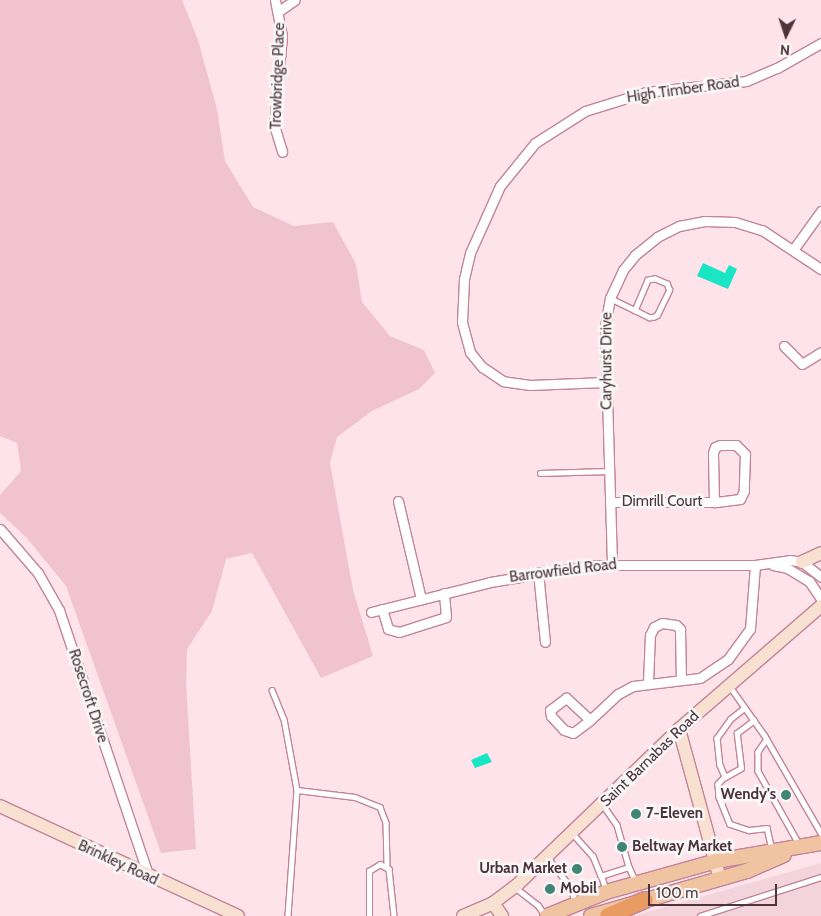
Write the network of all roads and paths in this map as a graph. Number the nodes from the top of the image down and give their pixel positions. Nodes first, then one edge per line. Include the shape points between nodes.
1 (274, 0) edge
2 (295, 0) edge
3 (279, 11) junction
4 (821, 42) edge
5 (282, 152) dead end
6 (821, 211) edge
7 (794, 250) junction
8 (821, 269) edge
9 (610, 298) junction
10 (635, 310) junction
11 (784, 346) dead end
12 (821, 352) edge
13 (605, 382) junction
14 (609, 471) junction
15 (540, 472) dead end
16 (398, 501) dead end
17 (610, 502) junction
18 (714, 502) junction
19 (0, 529) edge
20 (821, 552) edge
21 (802, 562) junction
22 (612, 564) junction
23 (767, 564) junction
24 (755, 565) junction
25 (538, 572) junction
26 (821, 577) edge
27 (444, 593) junction
28 (421, 599) junction
29 (821, 599) edge
30 (821, 606) edge
31 (382, 610) junction
32 (371, 612) dead end
33 (545, 642) dead end
34 (681, 680) junction
35 (648, 682) junction
36 (728, 684) junction
37 (272, 690) dead end
38 (745, 708) junction
39 (590, 720) junction
40 (754, 720) junction
41 (679, 729) junction
42 (767, 739) junction
43 (725, 777) junction
44 (297, 790) junction
45 (603, 804) junction
46 (0, 806) edge
47 (821, 833) edge
48 (573, 834) junction
49 (821, 843) edge
50 (801, 848) junction
51 (772, 852) junction
52 (548, 858) junction
53 (716, 861) junction
54 (387, 865) junction
55 (629, 867) junction
56 (602, 876) junction
57 (149, 877) junction
58 (821, 877) edge
59 (720, 879) junction
60 (636, 884) junction
61 (516, 887) junction
62 (606, 892) junction
63 (644, 900) junction
64 (576, 903) junction
65 (493, 904) junction
66 (238, 916) edge
67 (288, 916) edge
68 (369, 916) edge
69 (394, 916) edge
70 (463, 916) edge
71 (502, 916) edge
72 (546, 916) edge
73 (591, 916) edge
74 (608, 916) edge
75 (700, 916) edge

1 - 3 street, Trowbridge Place
2 - 3 street
3 - 5 street, Trowbridge Place via 282,36 274,125
4 - 13 street, High Timber Road via 777,68 746,81 646,92 585,111 534,143 500,186 470,253 464,280 462,322 470,352 503,381 521,385
6 - 7 street
7 - 8 street, Caryhurst Drive
7 - 9 street, Caryhurst Drive via 776,237 745,224 718,221 689,223 657,237 635,255 619,277
9 - 10 lane
9 - 13 street, Caryhurst Drive via 605,326
10 - 10 lane via 649,317 657,315 669,290 667,284 654,278 648,280
11 - 12 street via 802,364
13 - 14 street, Caryhurst Drive
14 - 15 lane
14 - 17 street, Caryhurst Drive
16 - 28 street
17 - 18 street, Dimrill Court
17 - 22 street, Caryhurst Drive
18 - 18 street, Dimrill Court via 743,496 745,454 736,445 715,447
19 - 57 street, Rosecroft Drive via 38,573 59,610
20 - 21 main road
21 - 23 street, Barrowfield Road via 790,560
21 - 26 street
22 - 24 street, Barrowfield Road
22 - 25 street, Barrowfield Road
23 - 24 street, Barrowfield Road
23 - 29 street, Barrowfield Road via 787,568 810,581
24 - 34 street via 753,611 748,634 728,659 709,673
25 - 27 street, Barrowfield Road
25 - 33 street
27 - 28 street, Barrowfield Road
27 - 31 street via 446,617 399,632 388,629
28 - 31 street, Barrowfield Road
30 - 36 main road, Saint Barnabas Road
31 - 32 street, Barrowfield Road
34 - 35 street
34 - 35 street via 680,629 676,625 662,623 654,627 650,635
35 - 39 street via 625,689
36 - 38 lane
36 - 41 main road, Saint Barnabas Road
37 - 44 lane via 284,719
38 - 40 lane
38 - 43 lane via 731,719 717,738
39 - 39 street via 571,700 561,699 550,710 551,716 567,733 575,732
40 - 42 lane
40 - 43 lane via 738,733 741,768
41 - 45 main road, Saint Barnabas Road
41 - 53 main road
42 - 47 lane
42 - 50 lane via 758,752 758,770
43 - 51 lane via 718,784 727,820 736,828 767,828
44 - 54 lane via 355,797 380,807 386,823
44 - 67 lane
45 - 48 main road, Saint Barnabas Road
45 - 55 lane via 617,825
46 - 57 main road, Brinkley Road
48 - 52 main road, Saint Barnabas Road
48 - 56 lane via 593,856
49 - 50 main road
50 - 51 main road
50 - 59 main road
51 - 53 main road
52 - 61 main road, Saint Barnabas Road
52 - 64 lane via 569,885
53 - 59 main road
53 - 60 main road
54 - 68 lane via 373,866 369,871
54 - 69 lane
55 - 56 lane
55 - 60 lane
56 - 62 lane
57 - 66 main road, Brinkley Road
58 - 75 lane
59 - 63 main road
60 - 62 main road
61 - 65 main road, Saint Barnabas Road
61 - 72 lane
62 - 64 main road
63 - 73 main road
63 - 74 highway
64 - 72 main road
65 - 70 main road
65 - 71 main road

